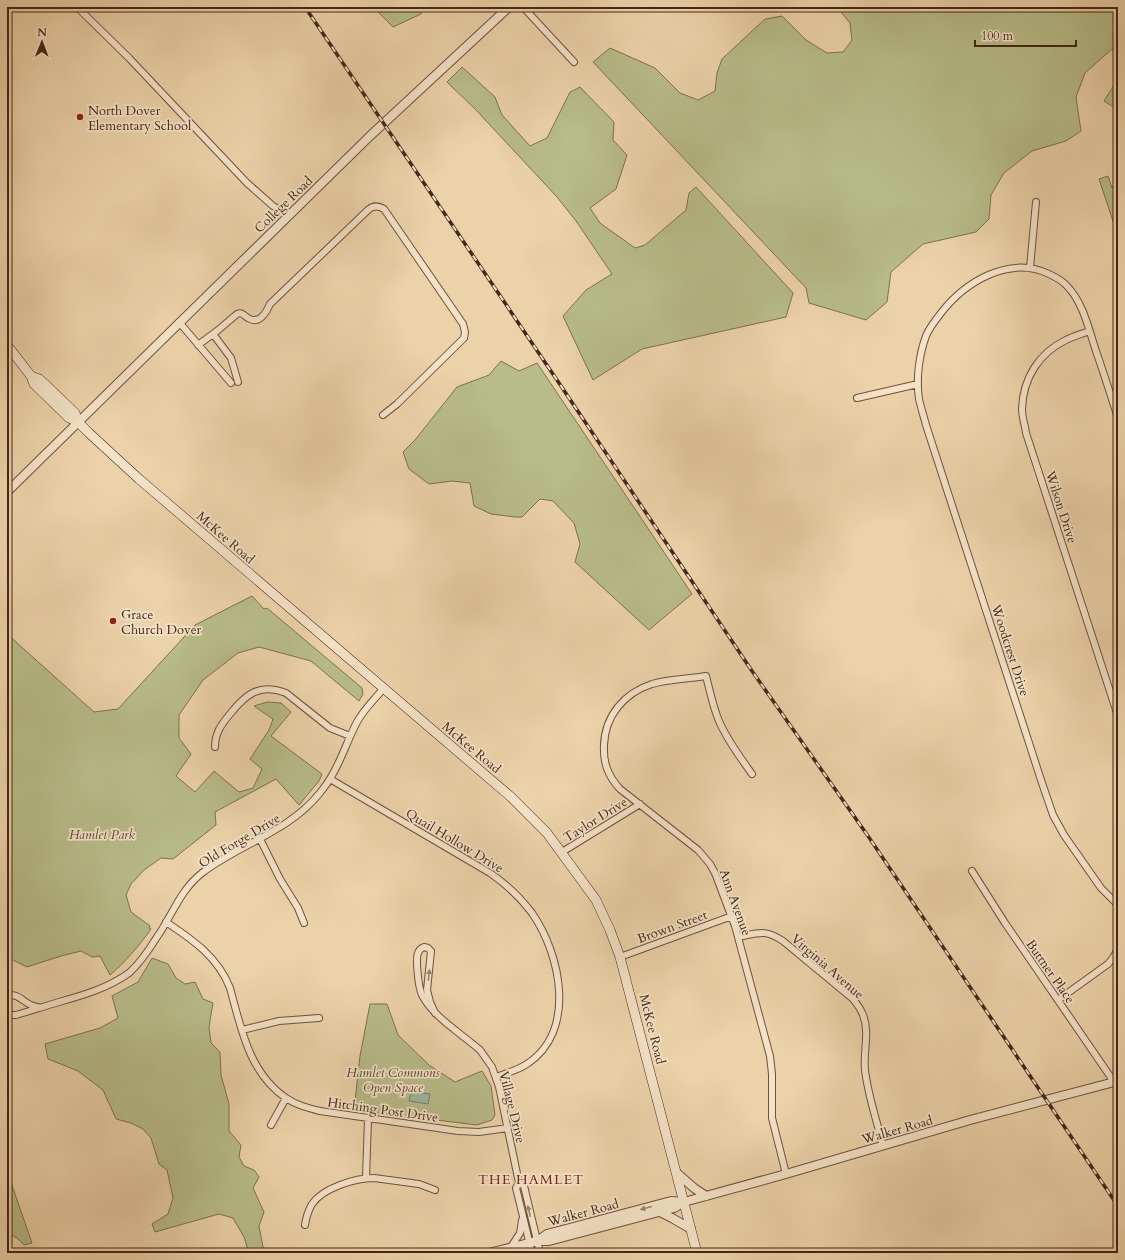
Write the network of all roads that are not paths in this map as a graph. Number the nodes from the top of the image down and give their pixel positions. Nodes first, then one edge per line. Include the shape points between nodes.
1 (77, 7) edge
2 (523, 7) edge
3 (505, 8) edge
4 (574, 62) dead end
5 (1036, 202) dead end
6 (289, 215) junction
7 (1030, 268) junction
8 (179, 322) junction
9 (1090, 331) junction
10 (213, 334) junction
11 (7, 345) edge
12 (198, 345) junction
13 (918, 384) junction
14 (857, 398) dead end
15 (383, 414) dead end
16 (1118, 418) edge
17 (78, 422) junction
18 (7, 492) edge
19 (383, 689) junction
20 (1118, 716) edge
21 (350, 736) junction
22 (215, 747) dead end
23 (752, 774) dead end
24 (330, 779) junction
25 (640, 804) junction
26 (260, 839) junction
27 (562, 852) junction
28 (972, 871) dead end
29 (1118, 905) edge
30 (732, 916) junction
31 (166, 922) junction
32 (304, 923) dead end
33 (738, 937) junction
34 (1118, 949) edge
35 (620, 957) junction
36 (7, 996) edge
37 (1058, 1000) junction
38 (43, 1007) junction
39 (435, 1013) junction
40 (7, 1014) edge
41 (319, 1018) dead end
42 (242, 1030) junction
43 (496, 1077) junction
44 (1116, 1081) edge
45 (286, 1098) junction
46 (368, 1119) junction
47 (271, 1125) dead end
48 (508, 1128) junction
49 (883, 1146) junction
50 (677, 1173) junction
51 (786, 1174) junction
52 (366, 1178) junction
53 (519, 1183) junction
54 (435, 1190) dead end
55 (706, 1196) junction
56 (684, 1202) junction
57 (660, 1212) junction
58 (523, 1214) junction
59 (305, 1225) dead end
60 (691, 1229) junction
61 (533, 1242) junction
62 (511, 1247) junction
63 (489, 1253) edge
64 (532, 1253) edge
65 (540, 1253) edge
66 (697, 1253) edge

1 - 6 street via 247,183 273,206
2 - 4 street
3 - 6 street, College Road
5 - 7 street
6 - 8 street, College Road
7 - 9 street via 1059,279 1067,286 1078,300
7 - 13 street, Woodcrest Drive via 995,272 971,284 948,304 926,336 918,366
8 - 12 street
8 - 17 street, College Road
9 - 16 street
9 - 20 street, Wilson Drive via 1051,349 1039,360 1027,383 1022,410 1026,433
10 - 12 street
10 - 12 street via 231,358 234,382
10 - 15 street via 240,313 249,319 260,319 270,304 369,209 380,207 384,209 463,324 465,332 464,338 398,404
11 - 17 main road, McKee Road via 32,376 45,384 75,413
13 - 14 street
13 - 29 street, Woodcrest Drive via 926,425 1053,815 1101,888
17 - 18 street, College Road
17 - 19 main road, McKee Road via 139,479
19 - 21 street, Old Forge Drive via 362,714
19 - 27 main road, McKee Road via 511,797 548,833
21 - 22 street via 330,728 286,693 262,690 247,695 240,701 219,728
21 - 24 street, Old Forge Drive
23 - 25 street, Ann Avenue via 729,741 719,721 706,676 661,682 643,687 620,703 610,719 605,734 603,751 607,770 614,783
24 - 26 street, Old Forge Drive via 302,813
24 - 43 street, Quail Hollow Drive via 490,873 514,891 541,927 556,967 559,995 557,1021 548,1042 535,1058 518,1069
25 - 27 street, Taylor Drive
25 - 30 street, Ann Avenue via 705,857 715,872
26 - 31 street, Old Forge Drive via 224,859 192,882
26 - 32 street
27 - 35 main road, McKee Road via 596,900
28 - 37 street, Buttner Place
30 - 33 street, Ann Avenue
30 - 35 street, Brown Street
31 - 38 street, Old Forge Drive via 139,963 128,973 109,985
31 - 42 street, Hitching Post Drive via 205,950 221,970 230,988
33 - 49 street, Virginia Avenue via 761,932 774,935 853,999 859,1007 865,1023 866,1077
33 - 51 street, Ann Avenue via 770,1056 772,1118
34 - 37 street via 1108,964
35 - 50 main road, McKee Road
36 - 38 street via 19,996 31,1006
37 - 44 street, Buttner Place
38 - 40 street, Old Forge Drive via 16,1015
39 -> 39 street, Village Drive via 427,990 431,951 424,947 417,954 418,980 423,996
39 - 43 street, Village Drive via 480,1050
41 - 42 street via 279,1021
42 - 45 street, Hitching Post Drive via 249,1052 260,1073
43 - 48 street, Village Drive
44 - 49 street, Walker Road
45 - 46 street, Hitching Post Drive via 307,1108
45 - 47 street
46 - 48 street, Hitching Post Drive via 458,1132
46 - 52 street
48 - 53 street, Village Drive
49 - 51 street, Walker Road
50 - 55 street
50 - 56 main road, McKee Road
51 - 55 street, Walker Road
52 - 54 street via 419,1184
52 - 59 street via 343,1184 324,1193 309,1209
53 - 58 street, Village Drive via 516,1188
61 -> 53 street, Village Drive via 524,1186
55 - 56 street, Walker Road
56 - 57 street, Walker Road
56 - 60 main road, McKee Road
56 -> 61 street, Walker Road via 671,1201 561,1230
57 - 60 street
57 - 61 street, Walker Road via 548,1241
58 - 61 street, Village Drive
58 - 62 street via 520,1233
60 - 66 main road, McKee Road
61 - 62 street, Walker Road
61 - 64 street
61 - 65 street
62 - 63 street, Walker Road

